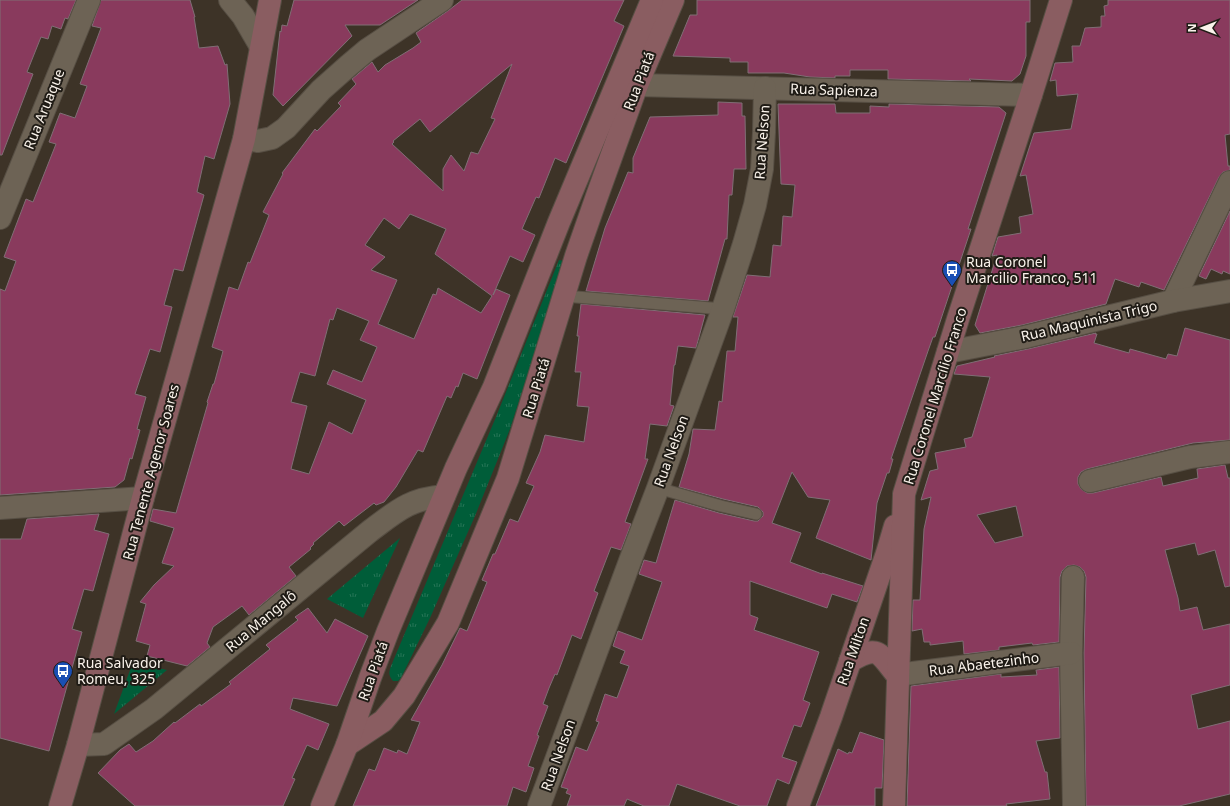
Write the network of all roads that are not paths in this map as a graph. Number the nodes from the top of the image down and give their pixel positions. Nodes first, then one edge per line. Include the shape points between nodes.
1 (89, 0) edge
2 (230, 0) edge
3 (270, 0) edge
4 (442, 0) edge
5 (652, 0) edge
6 (673, 0) edge
7 (1060, 0) edge
8 (260, 47) junction
9 (637, 85) junction
10 (765, 88) junction
11 (1031, 95) junction
12 (244, 139) junction
13 (1230, 182) edge
14 (0, 218) edge
15 (1230, 291) edge
16 (564, 296) junction
17 (1174, 301) junction
18 (723, 309) junction
19 (948, 352) junction
20 (1230, 452) edge
21 (1090, 481) dead end
22 (658, 488) junction
23 (904, 494) junction
24 (444, 496) junction
25 (143, 498) junction
26 (0, 508) edge
27 (756, 514) dead end
28 (1073, 577) dead end
29 (1071, 653) junction
30 (850, 661) junction
31 (897, 675) junction
32 (370, 678) junction
33 (394, 707) junction
34 (78, 745) junction
35 (347, 745) junction
36 (60, 806) edge
37 (322, 806) edge
38 (539, 806) edge
39 (798, 806) edge
40 (894, 806) edge
41 (1074, 806) edge

1 - 14 street, Rua Aruaque
2 - 8 street via 243,16
3 - 8 street, Rua Tenente Agenor Soares
4 - 12 street via 367,50 321,90 286,128 272,138 258,141
5 - 24 street, Rua Piatá via 559,222 494,387
6 - 9 street, Rua Piatá
7 - 11 street, Rua Coronel Marcílio Franco
8 - 12 street, Rua Tenente Agenor Soares
9 - 10 street, Rua Sapienza
9 - 16 street, Rua Piatá
10 - 11 street, Rua Sapienza
10 - 18 street, Rua Nelson via 762,169 755,205
11 - 19 street, Rua Coronel Marcílio Franco
12 - 25 street, Rua Tenente Agenor Soares
13 - 17 street
15 - 17 street, Rua Maquinista Trigo
16 - 18 lane
16 - 33 street, Rua Piatá via 508,478 448,623 404,696
17 - 19 street, Rua Maquinista Trigo via 1025,337
18 - 22 street, Rua Nelson
19 - 23 street, Rua Coronel Marcílio Franco
20 - 21 street via 1190,457
22 - 27 lane
22 - 38 street, Rua Nelson
23 - 30 street, Rua Milton
23 - 31 street, Rua Coronel Marcílio Franco
24 - 32 street, Rua Piatá
24 - 34 street, Rua Mangalô via 429,497 406,505 370,531 154,709 104,744
25 - 26 street
25 - 34 street, Rua Tenente Agenor Soares
28 - 29 street
29 - 31 street, Rua Abaetezinho
29 - 41 street
30 - 31 street via 864,653 874,652 880,654
30 - 39 street, Rua Milton
31 - 40 street, Rua Coronel Marcílio Franco
32 - 33 street via 373,694 379,704
32 - 35 street, Rua Piatá
33 - 35 street, Rua Piatá via 383,721
34 - 36 street, Rua Tenente Agenor Soares
35 - 37 street, Rua Piatá

